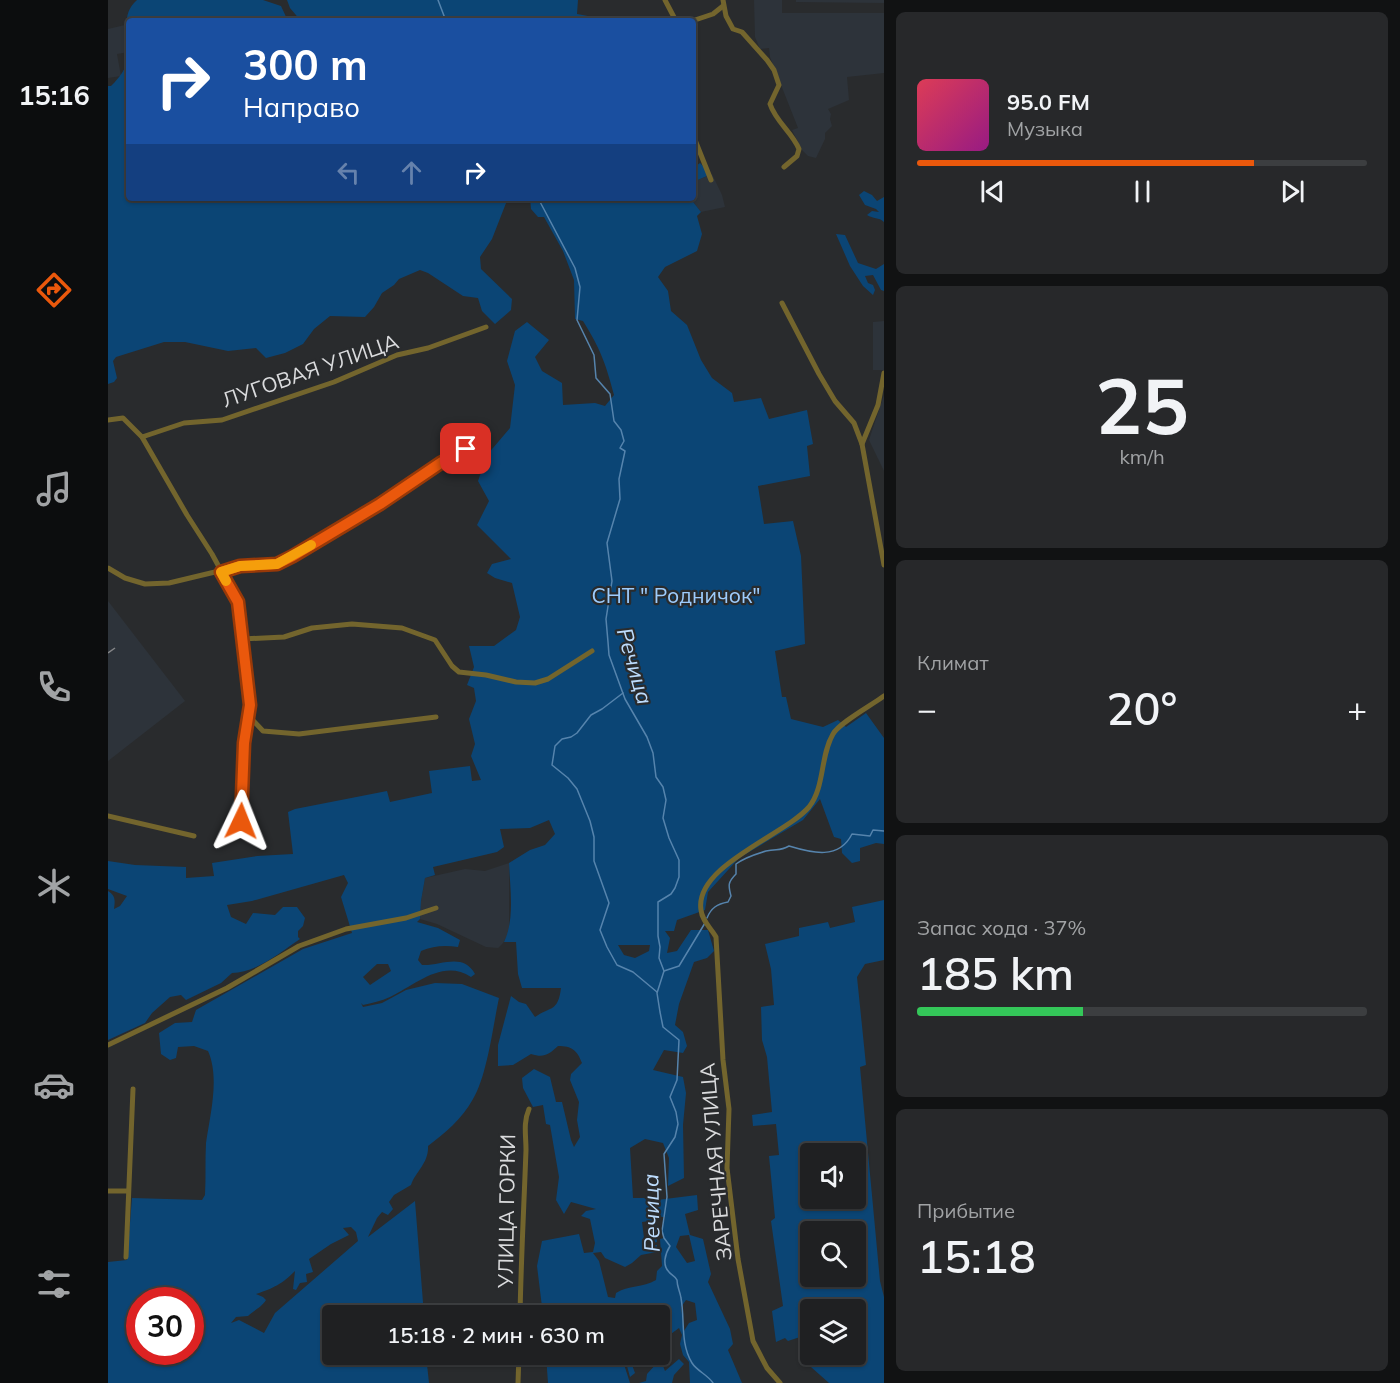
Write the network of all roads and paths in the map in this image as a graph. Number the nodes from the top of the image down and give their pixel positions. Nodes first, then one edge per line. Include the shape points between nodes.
1 (665, 0) edge
2 (723, 3) edge
3 (674, 18) edge
4 (696, 20) edge
5 (696, 142) edge
6 (784, 167) dead end
7 (711, 180) dead end
8 (782, 303) dead end
9 (486, 327) dead end
10 (884, 373) edge
11 (108, 420) edge
12 (142, 437) junction
13 (862, 444) junction
14 (466, 449) dead end
15 (884, 565) edge
16 (108, 568) edge
17 (221, 572) junction
18 (243, 639) junction
19 (592, 651) dead end
20 (884, 696) edge
21 (249, 716) junction
22 (436, 717) dead end
23 (108, 816) edge
24 (241, 821) dead end
25 (194, 836) dead end
26 (436, 908) dead end
27 (108, 1045) edge
28 (133, 1089) dead end
29 (529, 1109) dead end
30 (108, 1191) edge
31 (127, 1191) junction
32 (126, 1257) dead end
33 (520, 1305) edge
34 (519, 1365) edge
35 (518, 1383) edge
36 (780, 1383) edge

1 - 3 street
2 - 4 street via 713,14
2 - 6 street via 733,29 742,32 774,70 779,85 770,104 799,149
5 - 7 street
8 - 13 street via 835,401 854,423
9 - 12 street, ЛУГОВАЯ УЛИЦА via 222,420 184,423
10 - 13 street via 878,405
11 - 12 street via 123,418
12 - 17 street
13 - 15 street
14 - 17 street via 293,556 277,564 240,566
16 - 17 street via 144,584
17 - 18 street via 238,602
18 - 19 street via 284,637 312,628 352,624 402,628 435,639 459,672 535,683
18 - 21 street
20 - 36 street, ЗАРЕЧНАЯ УЛИЦА via 834,731 817,794 810,805 791,823 737,855 707,886 701,898 704,921 716,937 729,1109 727,1168 738,1259 753,1341 766,1368
21 - 22 street via 263,731 299,734
21 - 24 street
23 - 25 street
26 - 27 street via 406,918 346,928 299,946 227,988
28 - 31 street
29 - 33 street, УЛИЦА ГОРКИ via 524,1129
30 - 31 street
31 - 32 street
34 - 35 street

